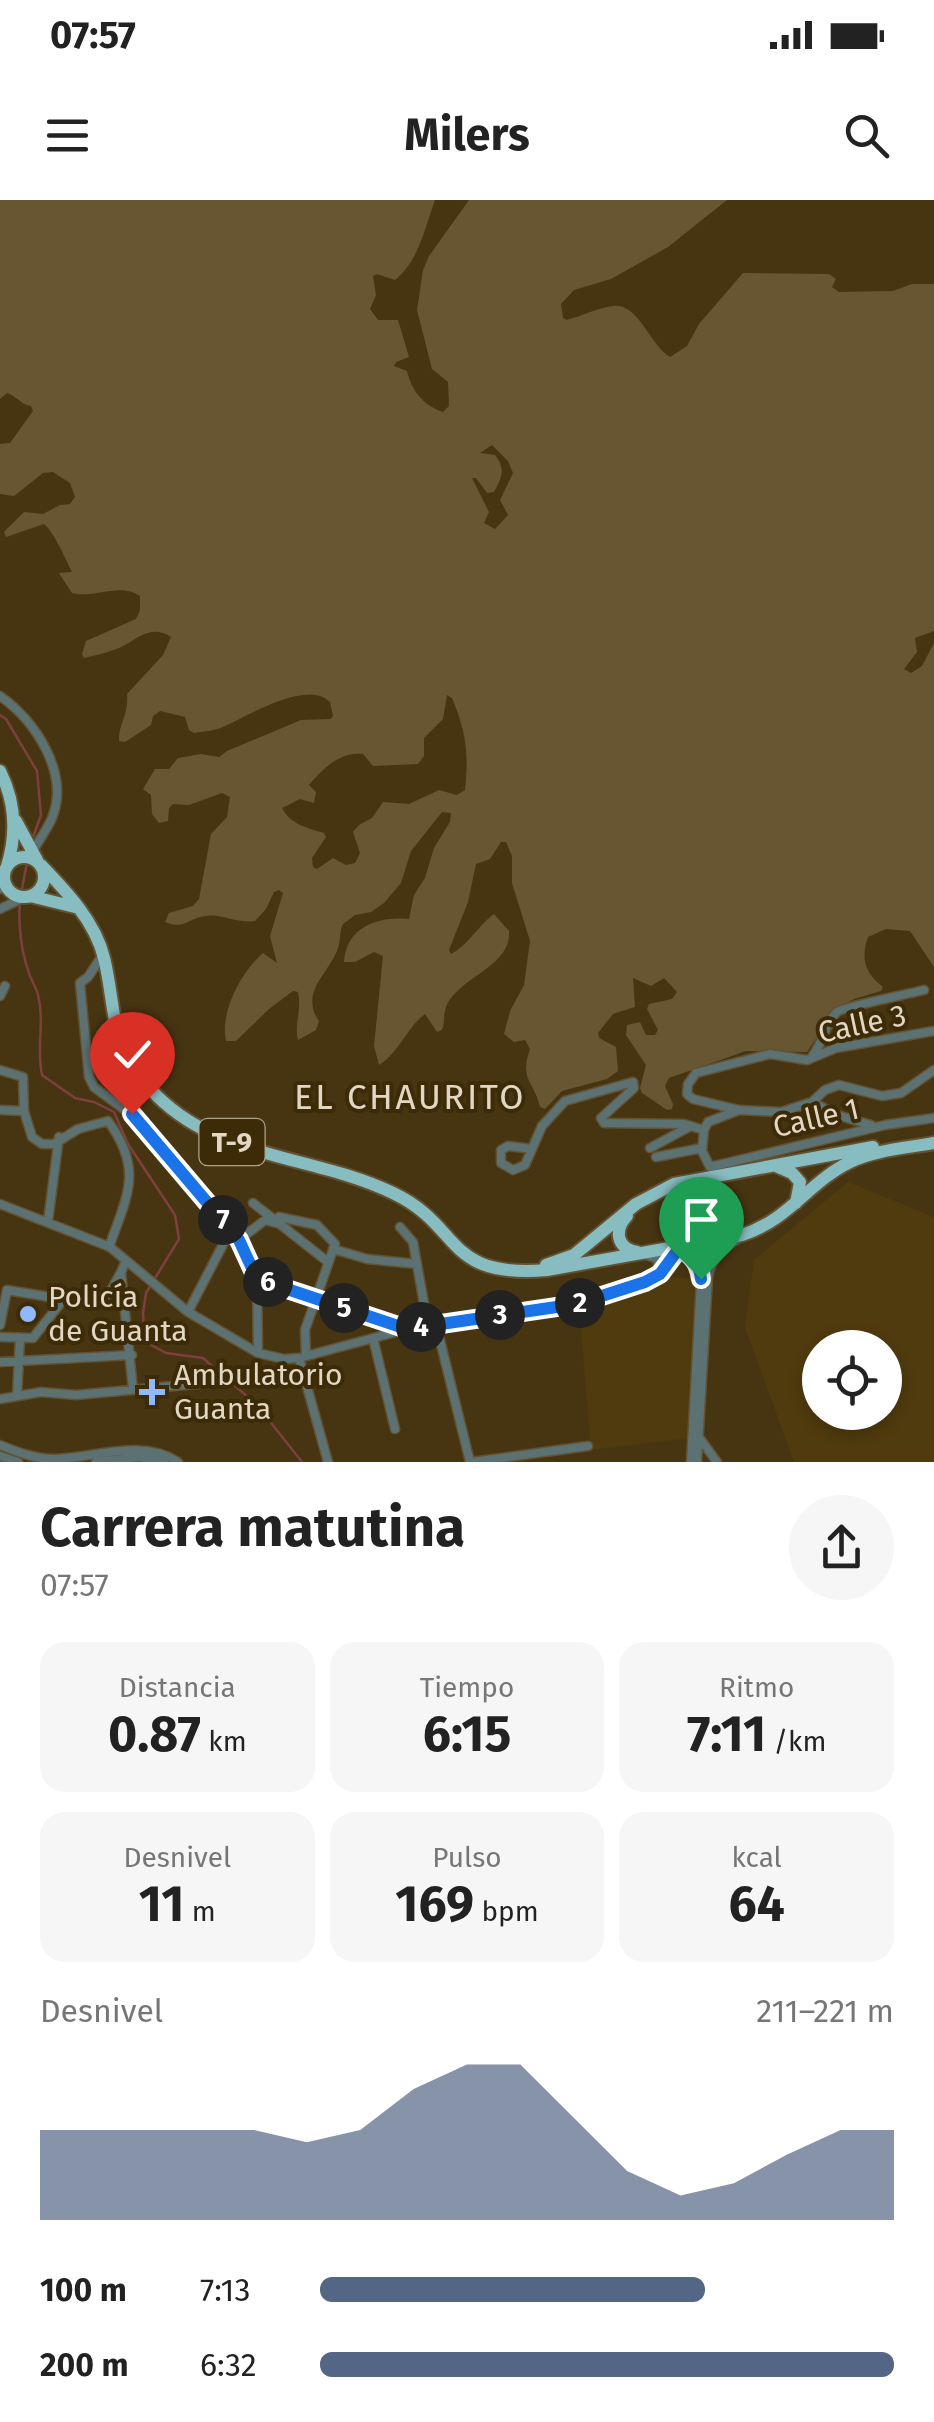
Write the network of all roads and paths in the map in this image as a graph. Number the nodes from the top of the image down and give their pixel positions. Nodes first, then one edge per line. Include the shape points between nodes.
1 (0, 696) edge
2 (0, 771) edge
3 (12, 810) junction
4 (32, 857) junction
5 (4, 883) edge
6 (28, 897) junction
7 (0, 909) edge
8 (84, 916) junction
9 (104, 956) junction
10 (5, 986) dead end
11 (924, 990) dead end
12 (0, 996) edge
13 (934, 1032) edge
14 (813, 1055) junction
15 (0, 1070) edge
16 (934, 1070) edge
17 (812, 1102) junction
18 (0, 1110) edge
19 (739, 1110) junction
20 (24, 1111) junction
21 (934, 1114) edge
22 (885, 1125) junction
23 (692, 1126) junction
24 (704, 1130) junction
25 (60, 1138) junction
26 (934, 1140) edge
27 (650, 1148) dead end
28 (702, 1148) junction
29 (532, 1149) dead end
30 (656, 1157) dead end
31 (774, 1166) junction
32 (642, 1200) junction
33 (253, 1203) dead end
34 (0, 1204) edge
35 (795, 1205) junction
36 (48, 1221) junction
37 (277, 1222) junction
38 (400, 1228) dead end
39 (230, 1229) junction
40 (749, 1233) junction
41 (239, 1240) junction
42 (108, 1247) junction
43 (680, 1247) junction
44 (332, 1249) junction
45 (643, 1254) junction
46 (126, 1261) junction
47 (328, 1262) junction
48 (416, 1264) junction
49 (486, 1267) junction
50 (122, 1272) junction
51 (257, 1279) junction
52 (645, 1282) junction
53 (314, 1298) junction
54 (63, 1300) junction
55 (188, 1312) junction
56 (0, 1325) edge
57 (432, 1325) junction
58 (407, 1329) junction
59 (0, 1337) edge
60 (20, 1338) junction
61 (374, 1338) junction
62 (258, 1352) junction
63 (132, 1354) junction
64 (303, 1356) junction
65 (19, 1361) junction
66 (0, 1362) edge
67 (217, 1382) dead end
68 (133, 1390) junction
69 (17, 1396) junction
70 (0, 1399) edge
71 (395, 1429) dead end
72 (696, 1437) junction
73 (0, 1445) edge
74 (588, 1446) dead end
75 (0, 1456) edge
76 (18, 1462) edge
77 (96, 1462) edge
78 (164, 1462) edge
79 (178, 1462) edge
80 (328, 1462) edge
81 (471, 1462) edge
82 (694, 1462) edge
83 (717, 1462) edge

1 - 4 street via 32,729 56,771 52,820
2 - 3 highway, T-9
3 - 4 highway, T-9
3 - 5 highway, T-9
4 - 5 highway via 12,862
4 - 6 highway via 42,886
4 - 8 highway, T-9
5 - 6 highway
6 - 7 street
6 - 8 highway via 68,903
8 - 9 highway, T-9
9 - 39 street via 80,983 88,1078 132,1114
9 - 49 highway, T-9 via 130,1067 178,1116 207,1134 396,1194 463,1256
10 - 12 street
11 - 14 street via 837,1011
13 - 14 street, Calle 3
14 - 19 street, Calle 3 via 807,1060 770,1054 696,1074 688,1084 693,1099
15 - 20 street via 23,1077
16 - 17 street via 901,1093 882,1096 839,1085
17 - 19 street via 781,1112
17 - 22 street via 837,1116
18 - 20 street
19 - 24 street
20 - 25 street via 32,1137 42,1144
21 - 22 street, Calle 1
22 - 28 street, Calle 1 via 710,1167
23 - 24 street
23 - 27 street
23 - 29 street via 604,1123 600,1118 634,1088 632,1082 565,1101
24 - 28 street
25 - 36 street
25 - 42 street via 108,1120 117,1133 131,1186
26 - 31 highway
26 - 35 highway via 851,1161
28 - 30 street
31 - 32 highway via 674,1184
31 - 35 highway via 800,1182
32 - 45 highway via 618,1229 618,1239
32 - 49 highway via 574,1254 528,1268
33 - 37 street
34 - 36 street
35 - 40 highway
36 - 42 street
37 - 41 street via 264,1220
37 - 44 street via 279,1217 317,1226
37 - 47 street
38 - 48 street via 412,1242
39 - 41 street
39 - 55 street
40 - 43 highway
40 - 72 street via 711,1263
41 - 51 street
42 - 46 street
43 - 45 highway
43 - 52 street
43 - 72 street via 700,1267
44 - 47 street
44 - 48 street
45 - 49 highway via 529,1272
45 - 52 street via 658,1259
46 - 50 street
46 - 55 street
47 - 53 street
48 - 57 street
50 - 54 street via 108,1294 86,1303
50 - 63 street
51 - 53 street
51 - 62 street
52 - 57 street via 577,1304
53 - 58 street
53 - 64 street
54 - 56 street via 7,1290
54 - 60 street via 33,1338
55 - 62 street
57 - 58 street
57 - 81 street
58 - 61 street
59 - 60 street
60 - 65 street
61 - 64 street
61 - 71 street
62 - 64 street
63 - 65 street
63 - 68 street
64 - 80 street
65 - 66 street
65 - 69 street
67 - 68 street
68 - 69 street
69 - 70 street
72 - 82 street
72 - 83 street
73 - 79 street via 50,1459 146,1450
74 - 81 street
75 - 76 street
77 - 78 street

